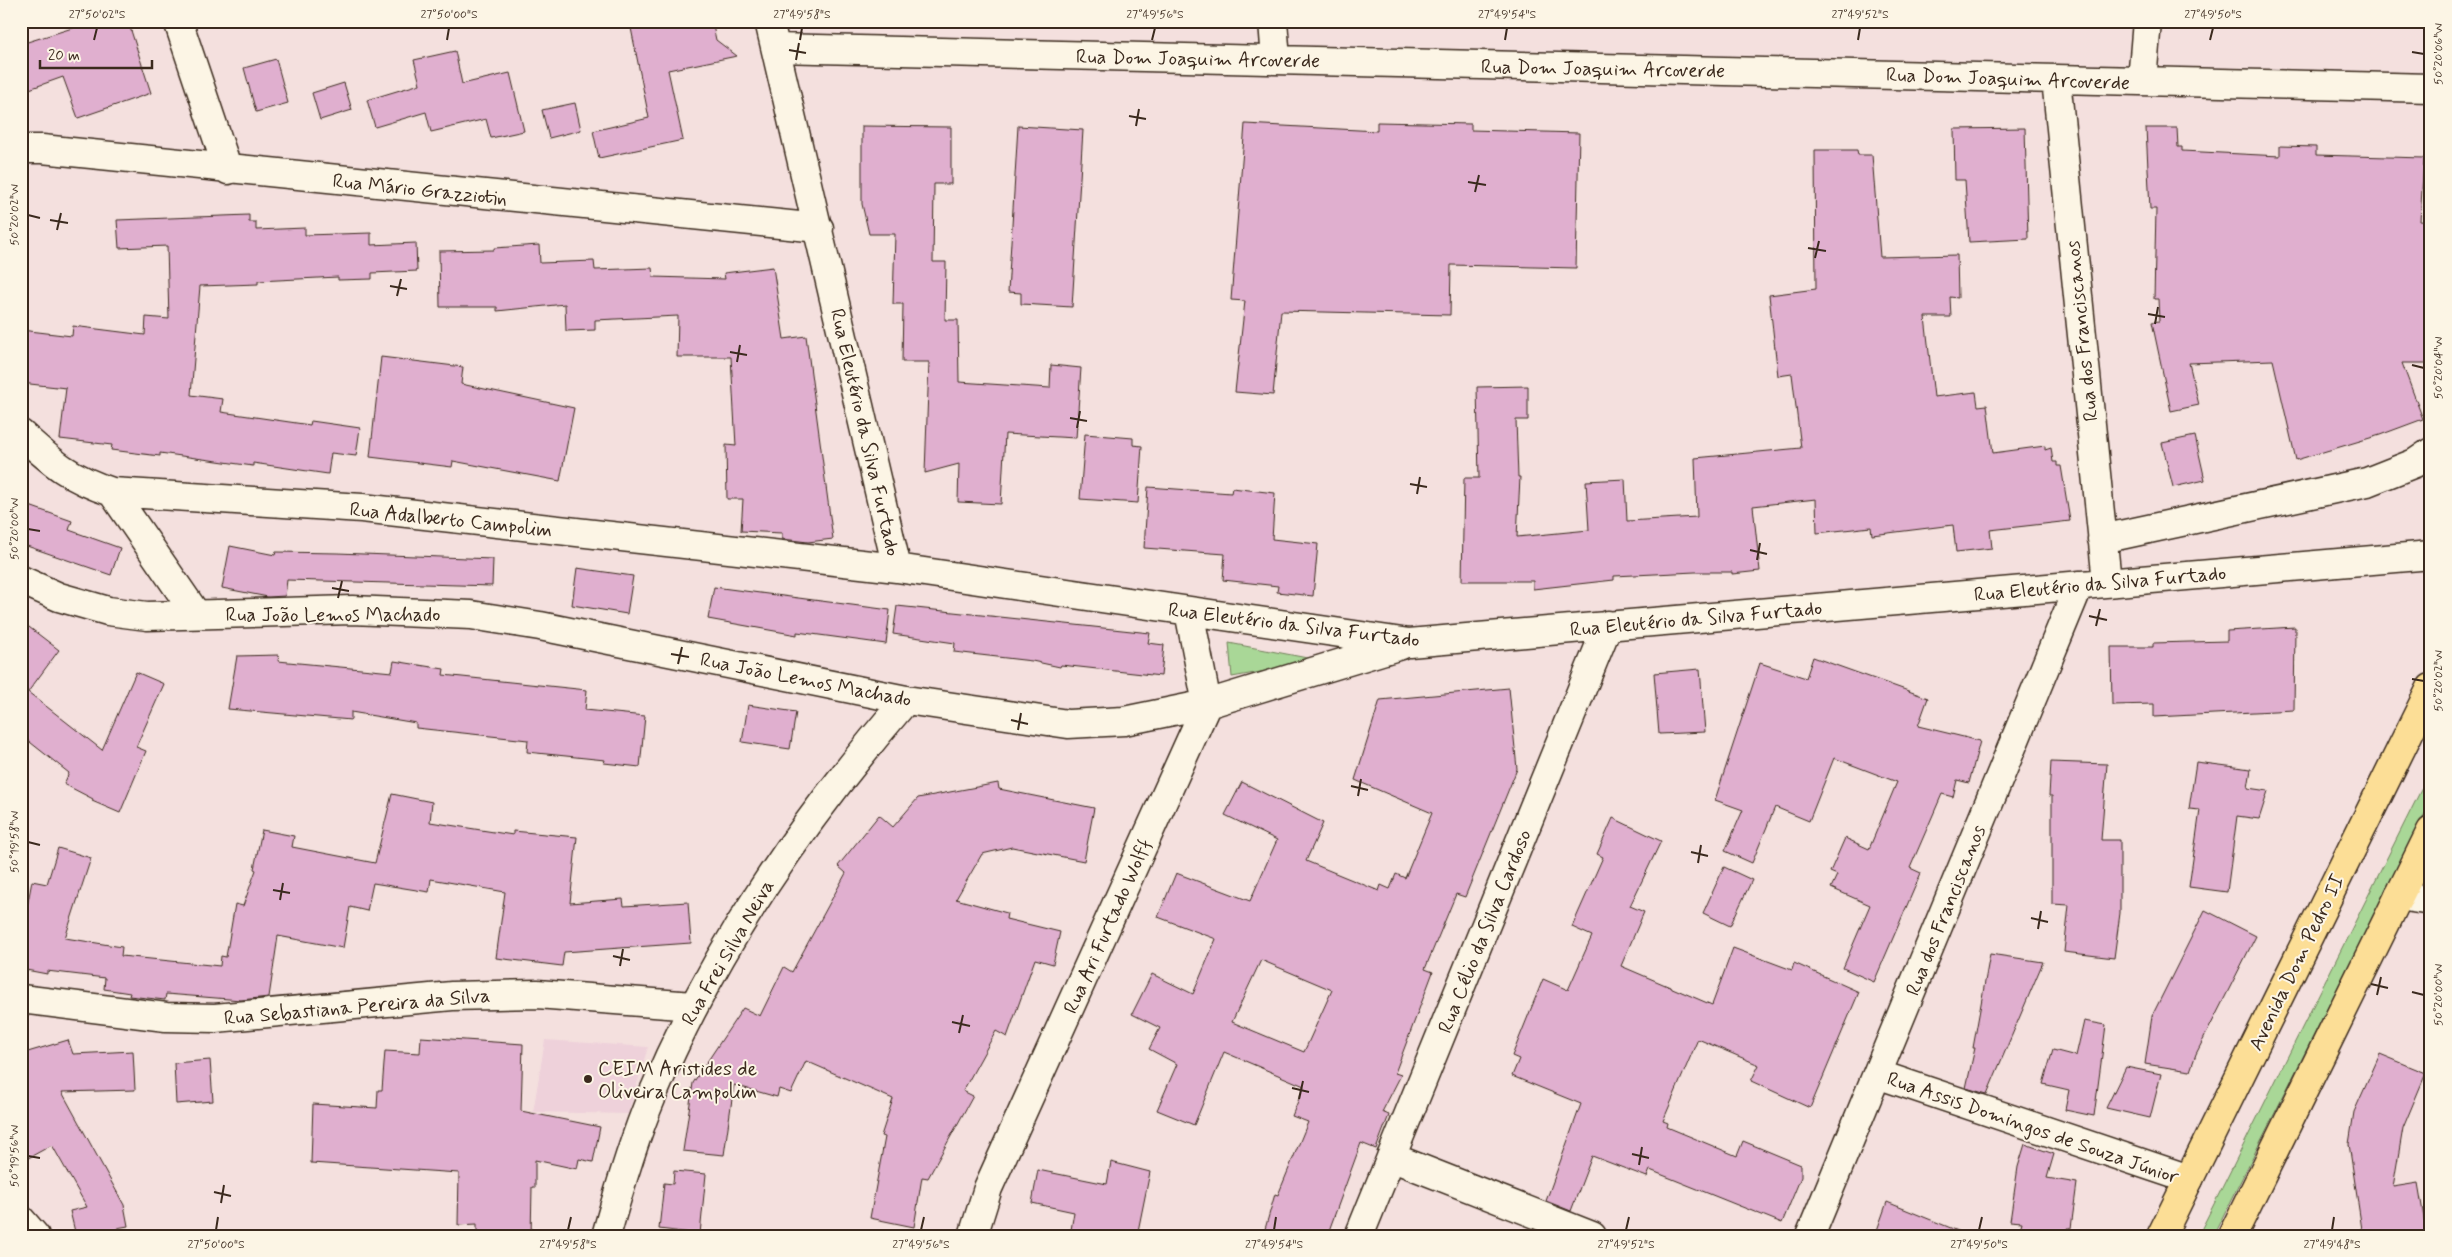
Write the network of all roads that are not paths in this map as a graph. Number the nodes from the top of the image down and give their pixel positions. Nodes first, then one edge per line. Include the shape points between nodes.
1 (178, 21) edge
2 (769, 21) edge
3 (1273, 21) edge
4 (2146, 21) edge
5 (776, 48) junction
6 (1276, 60) junction
7 (2056, 79) junction
8 (2142, 81) junction
9 (2431, 88) edge
10 (21, 149) edge
11 (228, 170) junction
12 (819, 228) junction
13 (21, 434) edge
14 (2431, 452) edge
15 (112, 492) junction
16 (2102, 538) junction
17 (2431, 555) edge
18 (897, 568) junction
19 (21, 580) edge
20 (2107, 582) junction
21 (2079, 585) junction
22 (1189, 611) junction
23 (196, 614) junction
24 (1608, 625) junction
25 (1409, 642) junction
26 (2431, 688) edge
27 (906, 700) junction
28 (1207, 704) junction
29 (2431, 831) edge
30 (2399, 896) junction
31 (2431, 901) edge
32 (21, 999) edge
33 (693, 1006) junction
34 (1877, 1074) junction
35 (1391, 1156) junction
36 (2189, 1179) junction
37 (21, 1220) edge
38 (35, 1236) edge
39 (606, 1236) edge
40 (973, 1236) edge
41 (1359, 1236) edge
42 (1592, 1236) edge
43 (1810, 1236) edge
44 (2161, 1236) edge
45 (2232, 1236) edge

1 - 11 street
2 - 5 street, Rua Eleutério da Silva Furtado
3 - 6 street
4 - 8 street
5 - 6 street, Rua Dom Joaquim Arcoverde
5 - 12 street, Rua Eleutério da Silva Furtado
6 - 7 street, Rua Dom Joaquim Arcoverde
7 - 8 street, Rua Dom Joaquim Arcoverde
7 - 16 street, Rua dos Franciscanos
8 - 9 street, Rua Dom Joaquim Arcoverde
10 - 11 street, Rua Mário Grazziotin
11 - 12 street, Rua Mário Grazziotin
12 - 18 street, Rua Eleutério da Silva Furtado
13 - 15 street, Rua Adalberto Campolim via 54,464 83,483
14 - 16 street via 2415,463 2367,482
15 - 18 street, Rua Adalberto Campolim via 362,508
15 - 23 street
16 - 20 street, Rua dos Franciscanos
17 - 20 street, Rua Eleutério da Silva Furtado
18 - 22 street, Rua Eleutério da Silva Furtado
19 - 23 street, Rua João Lemos Machado via 59,597 108,611 147,616
20 - 21 street, Rua Eleutério da Silva Furtado
21 - 24 street, Rua Eleutério da Silva Furtado
21 - 34 street, Rua dos Franciscanos
22 - 25 street, Rua Eleutério da Silva Furtado
22 - 28 street
23 - 27 street, Rua João Lemos Machado via 352,610 471,615
24 - 25 street, Rua Eleutério da Silva Furtado
24 - 35 street, Rua Célio da Silva Cardoso
25 - 28 street, Rua João Lemos Machado
26 - 36 main road, Avenida Dom Pedro II
27 - 28 street, Rua João Lemos Machado via 1068,724 1124,721
27 - 33 street, Rua Frei Silva Neiva via 805,824 758,895
28 - 40 street, Rua Ari Furtado Wolff via 988,1188
29 - 30 main road
30 - 31 street
30 - 45 main road
32 - 33 street, Rua Sebastiana Pereira da Silva via 176,1017 215,1018 452,996 537,994
33 - 39 street, Rua Frei Silva Neiva via 651,1097 620,1184
34 - 36 street, Rua Assis Domingos de Souza Júnior
34 - 43 street, Rua dos Franciscanos
35 - 41 street, Rua Célio da Silva Cardoso
35 - 42 street
36 - 44 main road, Avenida Dom Pedro II
37 - 38 street

